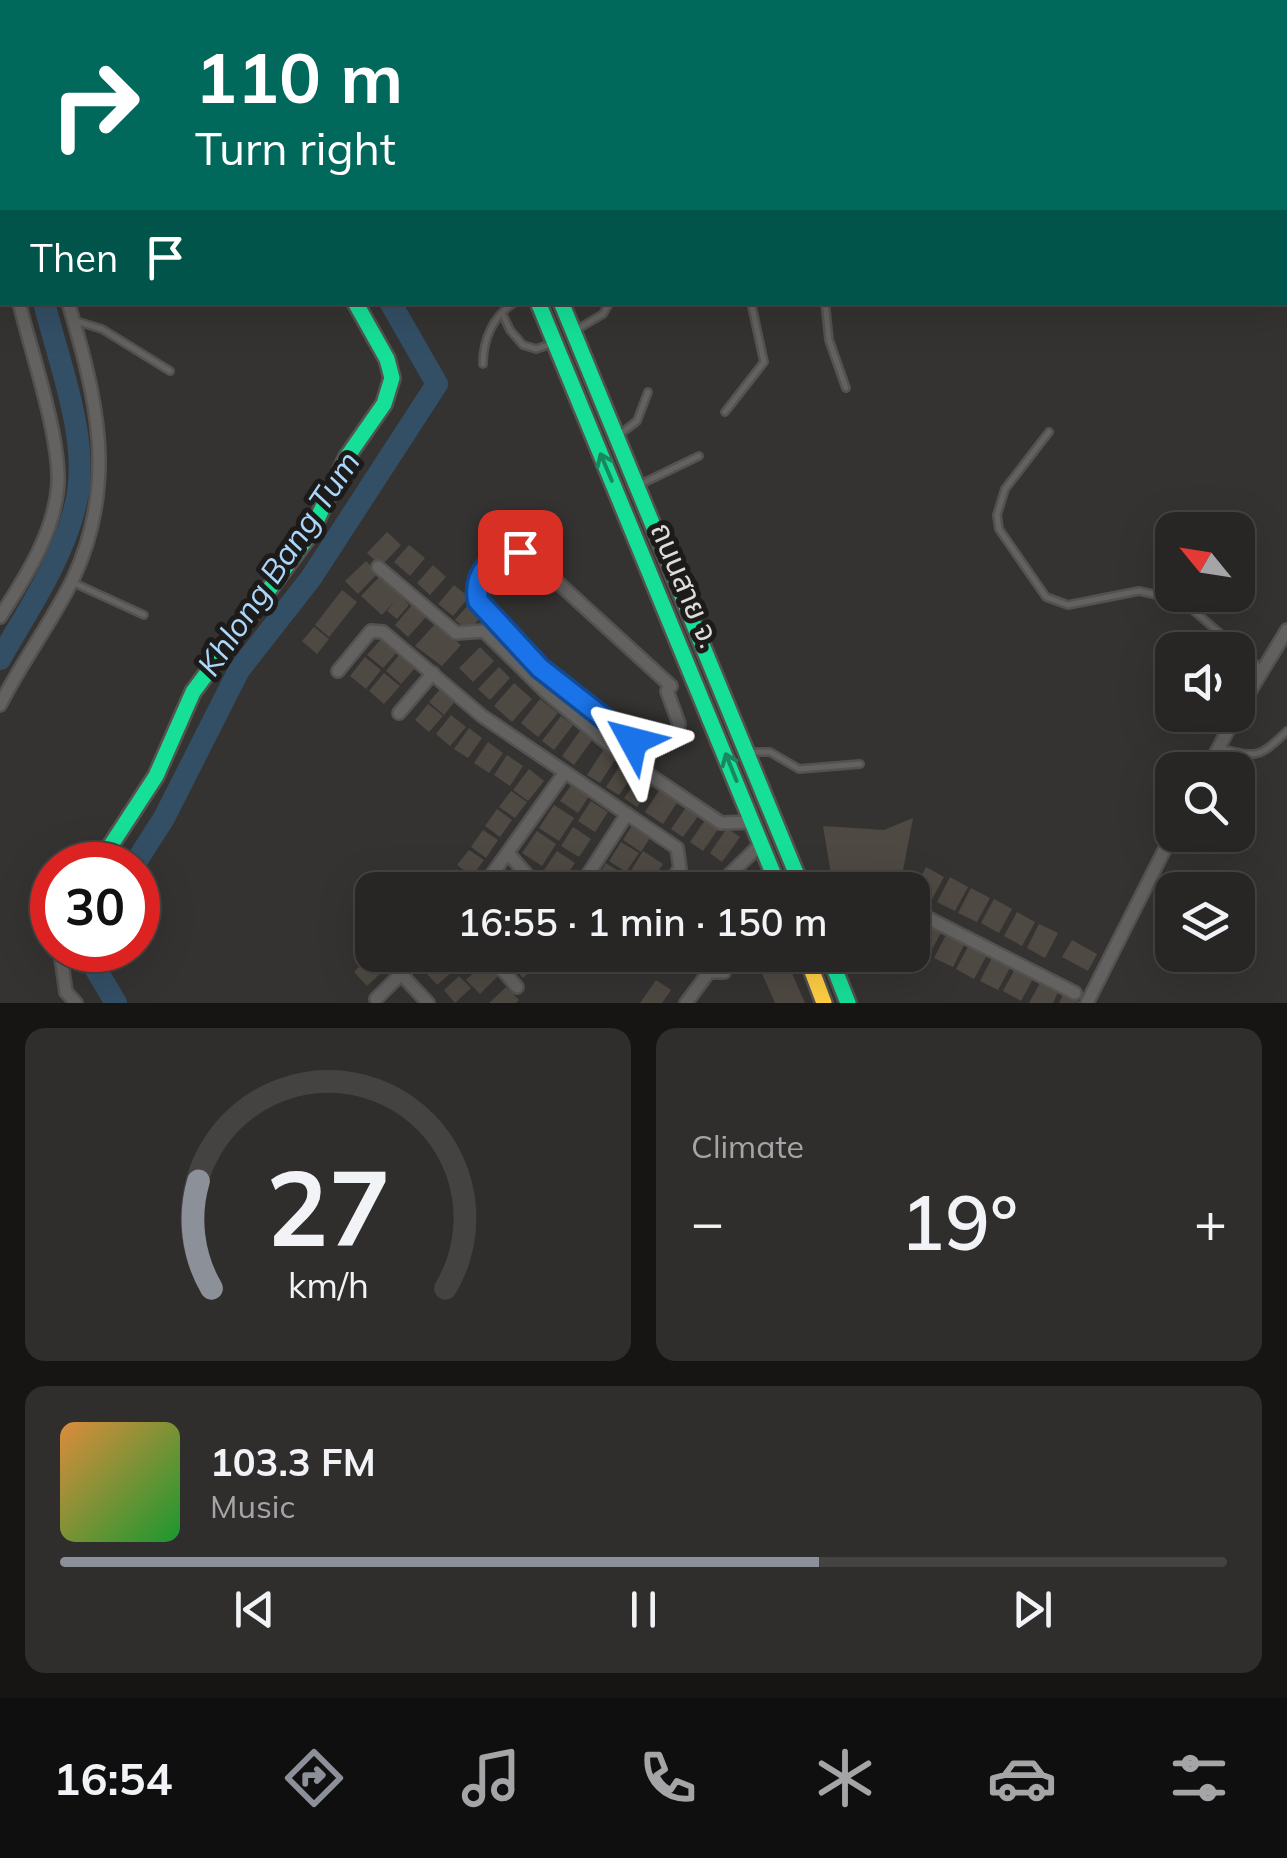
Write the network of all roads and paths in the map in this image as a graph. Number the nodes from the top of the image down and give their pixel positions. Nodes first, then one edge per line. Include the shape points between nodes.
1 (20, 305) edge
2 (69, 305) edge
3 (357, 305) edge
4 (511, 305) edge
5 (539, 305) edge
6 (561, 305) edge
7 (608, 305) edge
8 (752, 305) edge
9 (825, 305) edge
10 (502, 312) junction
11 (73, 320) junction
12 (573, 332) junction
13 (554, 343) junction
14 (483, 364) dead end
15 (170, 371) dead end
16 (846, 388) dead end
17 (648, 392) dead end
18 (725, 412) dead end
19 (1049, 432) dead end
20 (616, 437) junction
21 (699, 456) dead end
22 (637, 486) junction
23 (378, 567) dead end
24 (72, 582) junction
25 (144, 615) dead end
26 (0, 617) edge
27 (1287, 630) edge
28 (1260, 668) junction
29 (338, 671) dead end
30 (433, 673) junction
31 (694, 676) junction
32 (1255, 677) edge
33 (672, 686) junction
34 (0, 705) edge
35 (399, 714) dead end
36 (1287, 731) edge
37 (1226, 732) edge
38 (1218, 747) junction
39 (748, 752) junction
40 (1215, 752) edge
41 (860, 764) dead end
42 (564, 775) junction
43 (627, 814) junction
44 (753, 822) junction
45 (113, 842) edge
46 (762, 843) junction
47 (1163, 852) edge
48 (508, 853) junction
49 (680, 868) junction
50 (495, 872) edge
51 (524, 872) edge
52 (590, 872) edge
53 (677, 872) edge
54 (683, 872) edge
55 (732, 872) edge
56 (773, 872) edge
57 (796, 872) edge
58 (930, 919) edge
59 (63, 972) edge
60 (504, 972) edge
61 (709, 972) edge
62 (812, 972) edge
63 (836, 972) edge
64 (401, 974) joint
65 (517, 987) dead end
66 (1075, 993) dead end
67 (376, 999) dead end
68 (76, 1003) edge
69 (428, 1003) edge
70 (686, 1003) edge
71 (824, 1003) edge
72 (848, 1003) edge
73 (1087, 1003) edge

1 - 26 street via 58,486 37,554
2 - 11 street
3 - 45 main road via 387,359 392,378 384,404 347,456 310,534 193,692 156,776
4 - 10 lane
5 - 13 main road, ถนนสาย จ.
6 - 12 main road, ถนนสาย จ.
7 - 12 lane
8 - 18 lane via 764,362
9 - 16 lane
10 - 13 lane via 524,345 536,350
10 - 14 lane via 483,347
11 - 15 lane via 102,329
11 - 24 street via 97,402 101,455 97,502
12 - 20 main road, ถนนสาย จ.
31 -> 13 main road, ถนนสาย จ.
17 - 20 lane via 637,421
19 - 28 lane via 1004,489 997,514 999,528 1046,597 1068,605 1138,590 1170,598
20 - 22 main road, ถนนสาย จ.
21 - 22 lane
22 - 39 main road, ถนนสาย จ.
23 - 44 street via 456,633 484,631 630,762 722,824
24 - 25 lane
24 - 34 street
27 - 28 street
28 - 32 street
29 - 30 street via 380,630
30 - 35 street
30 - 42 street
31 - 33 street
44 -> 31 main road, ถนนสาย จ.
33 - 33 street via 667,691 677,731 633,741 540,668 478,601 486,565 510,552 531,558
36 - 38 lane via 1253,757
37 - 38 street
38 - 40 street
39 - 41 lane via 770,752 800,769
39 - 57 main road, ถนนสาย จ.
42 - 43 street
42 - 48 street
43 - 49 street via 677,848
43 - 52 street
44 - 46 main road, ถนนสาย จ.
46 - 55 street
46 - 56 main road, ถนนสาย จ.
47 - 73 street
48 - 50 street
48 - 51 street
49 - 53 street
49 - 54 street
58 - 66 street
59 - 68 street via 66,992
60 - 65 street
61 - 70 street
62 - 71 main road
63 - 72 main road
64 - 67 street
64 - 69 street

